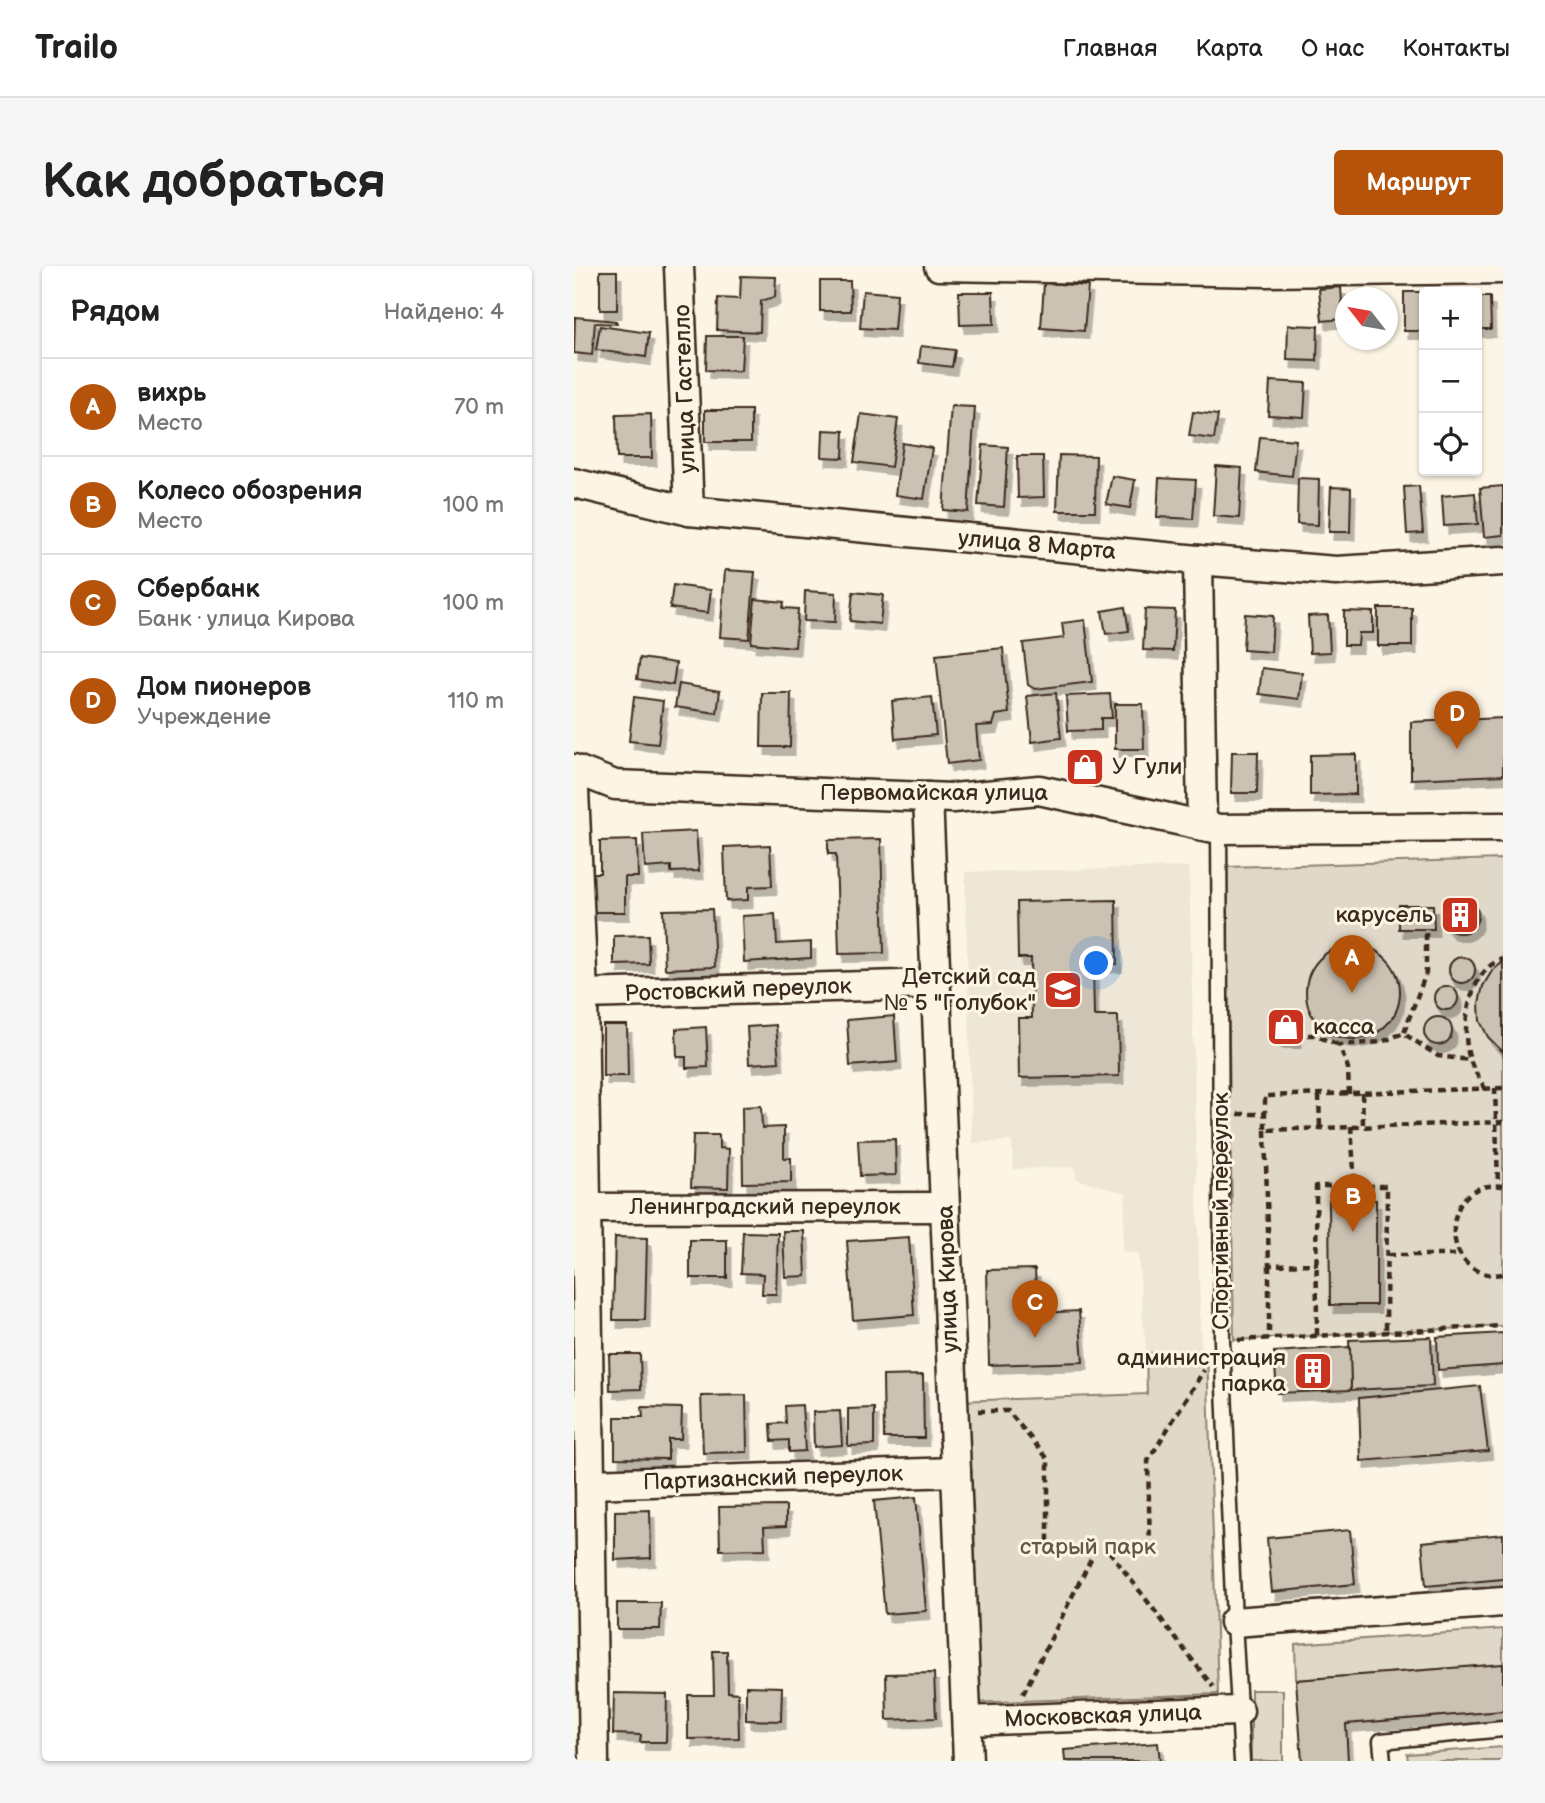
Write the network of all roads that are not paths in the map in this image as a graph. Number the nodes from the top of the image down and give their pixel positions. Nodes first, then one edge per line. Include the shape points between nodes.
1 (679, 266) edge
2 (939, 266) edge
3 (1503, 269) edge
4 (574, 483) edge
5 (688, 511) junction
6 (1198, 560) junction
7 (1503, 561) edge
8 (574, 769) edge
9 (574, 790) edge
10 (928, 797) junction
11 (1503, 827) edge
12 (1211, 828) junction
13 (935, 984) junction
14 (583, 994) junction
15 (945, 1207) junction
16 (586, 1208) junction
17 (956, 1472) junction
18 (582, 1484) edge
19 (1503, 1602) edge
20 (1234, 1622) junction
21 (1229, 1702) junction
22 (967, 1721) junction
23 (1503, 1729) edge
24 (594, 1761) edge
25 (968, 1761) edge
26 (1242, 1761) edge
27 (1383, 1761) edge

1 - 5 street, улица Гастелло
2 - 3 street via 1268,272
4 - 5 street, улица 8 Марта
5 - 6 street, улица 8 Марта
6 - 7 street, улица 8 Марта via 1336,571
6 - 12 street, Спортивный переулок
8 - 10 street, Первомайская улица via 615,785
9 - 14 street
10 - 12 street, Первомайская улица via 1039,790
10 - 13 street, улица Кирова
11 - 12 street, Первомайская улица
12 - 20 lane, Спортивный переулок via 1222,1341
13 - 14 street, Ростовский переулок
13 - 15 street, улица Кирова
14 - 16 street
15 - 16 street, Ленинградский переулок
15 - 17 street, улица Кирова
16 - 18 street
17 - 18 street, Партизанский переулок
17 - 22 street, улица Кирова
18 - 24 street
19 - 20 street
20 - 21 lane, Спортивный переулок
21 - 22 street, Московская улица
21 - 26 lane, Спортивный переулок
22 - 25 street, улица Кирова
23 - 27 lane via 1381,1741

